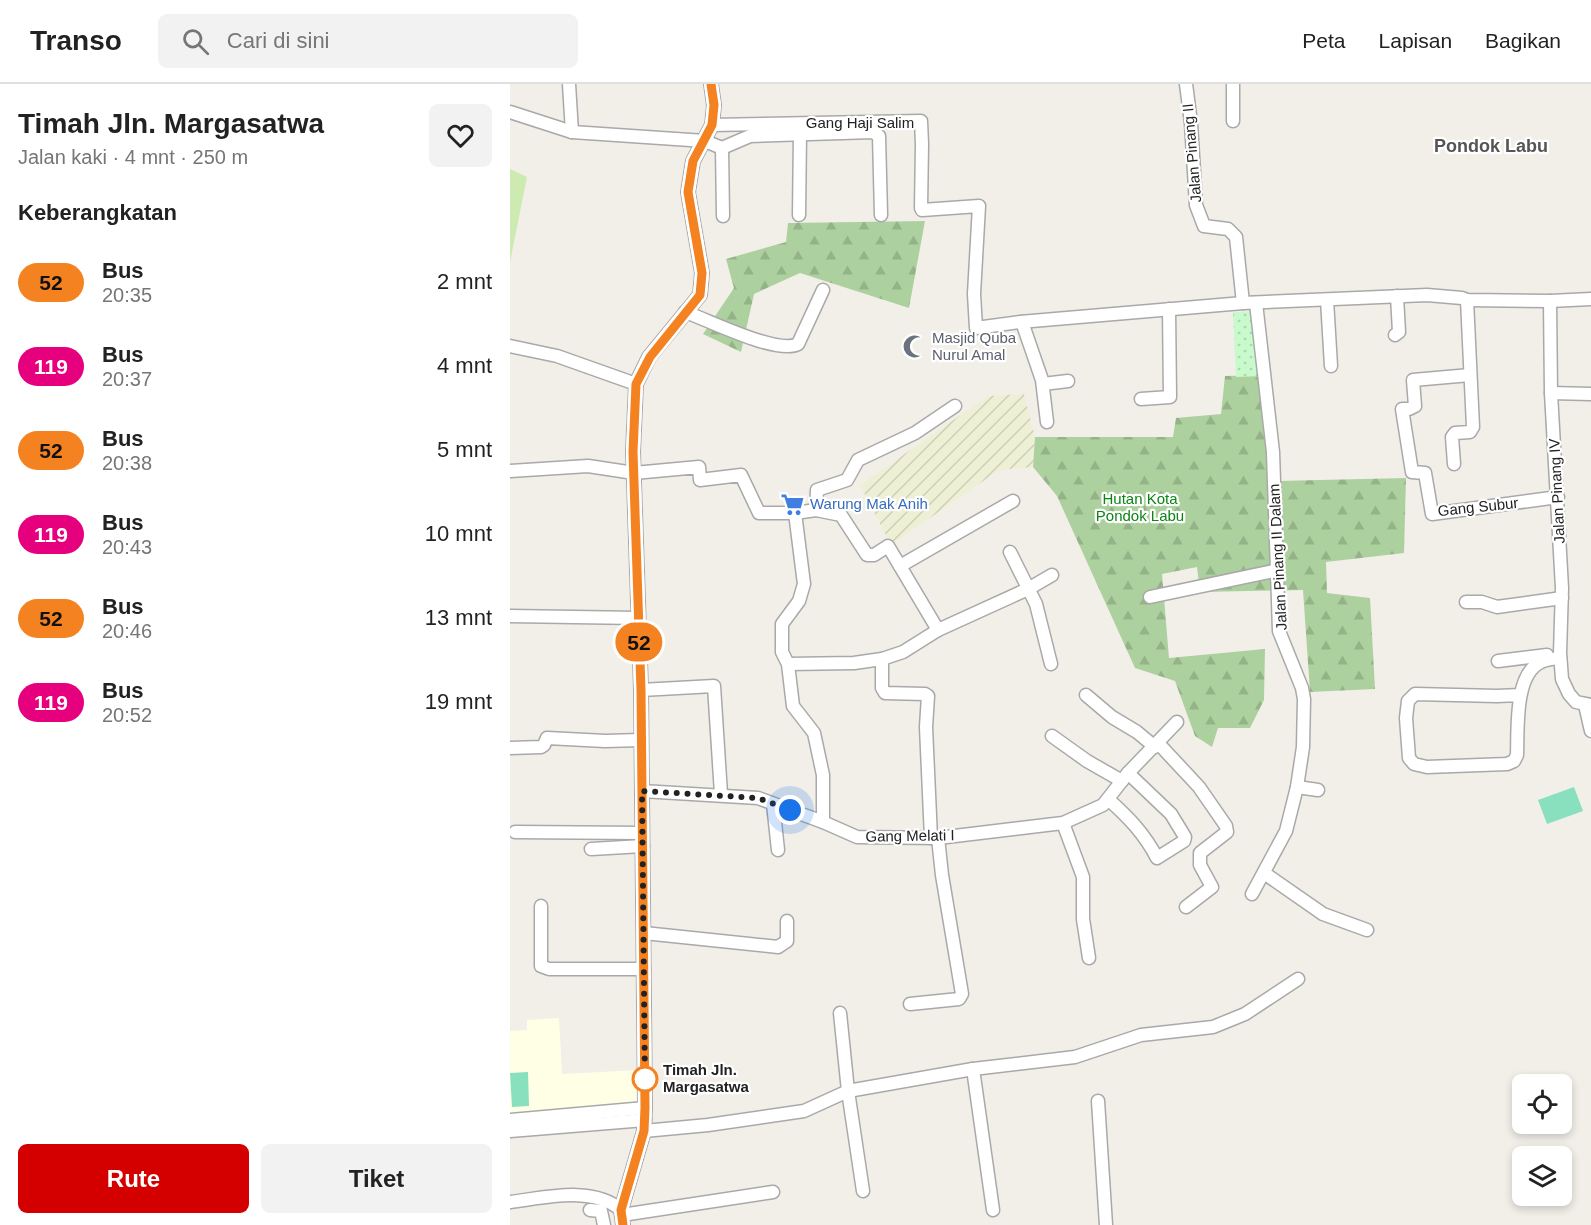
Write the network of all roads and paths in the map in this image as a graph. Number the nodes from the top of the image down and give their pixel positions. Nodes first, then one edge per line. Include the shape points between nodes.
1 (569, 84) edge
2 (711, 84) edge
3 (1186, 84) edge
4 (1233, 84) edge
5 (510, 112) edge
6 (1233, 121) dead end
7 (712, 125) junction
8 (572, 132) junction
9 (800, 134) junction
10 (705, 141) junction
11 (722, 148) junction
12 (800, 215) dead end
13 (881, 215) dead end
14 (723, 216) dead end
15 (823, 290) dead end
16 (1397, 296) junction
17 (1591, 299) edge
18 (1328, 300) junction
19 (1467, 300) junction
20 (1550, 301) junction
21 (1250, 303) junction
22 (1169, 309) junction
23 (685, 312) junction
24 (1022, 322) junction
25 (1395, 334) dead end
26 (510, 346) edge
27 (1331, 366) dead end
28 (1470, 375) junction
29 (1068, 381) dead end
30 (1039, 382) junction
31 (636, 384) junction
32 (1551, 393) junction
33 (1591, 394) edge
34 (1142, 399) dead end
35 (955, 406) dead end
36 (1047, 422) dead end
37 (1454, 464) dead end
38 (510, 471) edge
39 (634, 472) junction
40 (1558, 497) junction
41 (1013, 501) dead end
42 (816, 510) junction
43 (795, 513) junction
44 (1010, 552) dead end
45 (900, 566) junction
46 (1278, 570) junction
47 (1052, 575) dead end
48 (1028, 589) junction
49 (1150, 597) dead end
50 (1562, 598) junction
51 (1466, 602) dead end
52 (510, 616) edge
53 (638, 618) junction
54 (938, 630) junction
55 (1560, 656) junction
56 (882, 659) junction
57 (1498, 661) dead end
58 (788, 664) junction
59 (1051, 664) dead end
60 (641, 690) junction
61 (1520, 694) junction
62 (1086, 695) dead end
63 (1588, 705) edge
64 (1177, 722) dead end
65 (1591, 731) edge
66 (1052, 736) dead end
67 (641, 740) junction
68 (1157, 745) junction
69 (510, 748) edge
70 (1125, 778) junction
71 (1297, 787) junction
72 (1318, 790) dead end
73 (642, 791) junction
74 (721, 794) junction
75 (1108, 799) junction
76 (773, 804) junction
77 (823, 822) junction
78 (1063, 823) junction
79 (515, 832) dead end
80 (935, 838) junction
81 (643, 839) junction
82 (591, 849) dead end
83 (778, 850) dead end
84 (1264, 873) junction
85 (1251, 894) dead end
86 (541, 906) dead end
87 (1186, 907) dead end
88 (787, 921) dead end
89 (1367, 930) dead end
90 (644, 933) junction
91 (1089, 958) dead end
92 (644, 969) junction
93 (1298, 979) dead end
94 (910, 1004) dead end
95 (840, 1013) dead end
96 (973, 1069) junction
97 (848, 1091) junction
98 (1098, 1101) dead end
99 (510, 1120) edge
100 (645, 1120) junction
101 (527, 1124) junction
102 (510, 1131) edge
103 (863, 1191) dead end
104 (773, 1192) dead end
105 (510, 1202) edge
106 (590, 1210) dead end
107 (993, 1210) dead end
108 (622, 1217) edge
109 (604, 1225) edge
110 (1106, 1225) edge

1 - 8 street
2 - 7 street
3 - 21 street, Jalan Pinang II via 1199,218 1204,226 1228,229 1236,237
4 - 6 street
5 - 8 street
7 - 10 street
7 - 24 street, Gang Haji Salim via 921,121 922,210 979,206 976,328
8 - 10 street
9 - 11 street via 750,136
9 - 12 street
9 - 13 street via 873,132 879,136
10 - 11 street
10 - 23 street via 693,161 688,192 702,273 700,295
11 - 14 street
15 - 23 street via 798,344 790,347 750,339
16 - 18 street
16 - 19 street
16 - 25 street via 1399,332
17 - 20 street
18 - 21 street
18 - 27 street
19 - 20 street
19 - 28 street
20 - 32 street, Jalan Pinang IV
21 - 22 street
21 - 46 street, Jalan Pinang II Dalam via 1273,452
22 - 24 street
22 - 34 street via 1170,397
23 - 31 street via 650,357
24 - 30 street
26 - 31 street via 567,359
28 - 37 street via 1473,428 1452,437
28 - 40 street, Gang Subur via 1413,380 1414,406 1402,409 1412,472 1425,473 1432,514
29 - 30 street
30 - 36 street
31 - 39 street
32 - 33 street
32 - 40 street, Jalan Pinang IV
35 - 42 street via 915,434 858,460 847,480 817,490
38 - 39 street via 588,466
39 - 43 street via 699,467 700,480 741,475 759,513
39 - 53 street
40 - 50 street, Jalan Pinang IV
41 - 45 street
42 - 43 street
42 - 45 street via 841,515 867,555 888,546
43 - 58 street via 804,584 799,601 782,624 782,652
44 - 48 street
45 - 54 street
46 - 49 street
46 - 71 street, Jalan Pinang II Dalam via 1279,631 1304,699
47 - 48 street
48 - 54 street
48 - 59 street via 1036,604
50 - 51 street via 1497,607
50 - 55 street, Jalan Pinang IV
52 - 53 street
53 - 60 street
54 - 56 street via 903,652
55 - 57 street
55 - 61 street via 1540,662
55 - 63 street, Jalan Pinang IV via 1562,679 1569,694 1576,702
56 - 58 street
56 - 80 street via 885,693 928,696 926,727
58 - 77 street via 793,706 814,732 823,775
60 - 67 street
60 - 74 street via 714,686
61 - 61 street via 1415,694 1408,700 1406,718 1410,758 1414,764 1427,767 1514,761
62 - 68 street via 1112,717
63 - 65 street
64 - 68 street, Gang Melati I
66 - 70 street via 1087,761
67 - 69 street via 547,738 541,747
67 - 73 street
68 - 70 street, Gang Melati I
68 - 87 street via 1199,787 1227,826 1227,832 1200,853 1200,865 1212,887
70 - 75 street, Gang Melati I
70 - 75 street via 1171,814 1185,840 1157,858 1134,822
71 - 72 street
71 - 84 street, Jalan Pinang II Dalam via 1286,831
73 - 74 street, Gang Melati I
73 - 81 street
74 - 76 street, Gang Melati I via 758,798
75 - 78 street, Gang Melati I
76 - 77 street, Gang Melati I
76 - 83 street
77 - 80 street, Gang Melati I via 857,837
78 - 80 street, Gang Melati I
78 - 91 street via 1083,877 1083,919
79 - 81 street
80 - 94 street via 962,994 959,999
81 - 82 street
81 - 90 street
84 - 85 street, Jalan Pinang II Dalam
84 - 89 street via 1323,914
86 - 92 street via 541,966
88 - 90 street via 788,941 778,947
90 - 92 street
92 - 100 street
93 - 96 street via 1245,1014 1213,1027 1141,1035 1075,1057
95 - 97 street
96 - 97 street
96 - 107 street
97 - 100 street via 804,1111 708,1125
97 - 103 street
98 - 110 street
99 - 101 street
100 - 101 street
100 - 108 street
101 - 102 street
104 - 108 street
105 - 108 street via 597,1196
106 - 109 street via 601,1211

